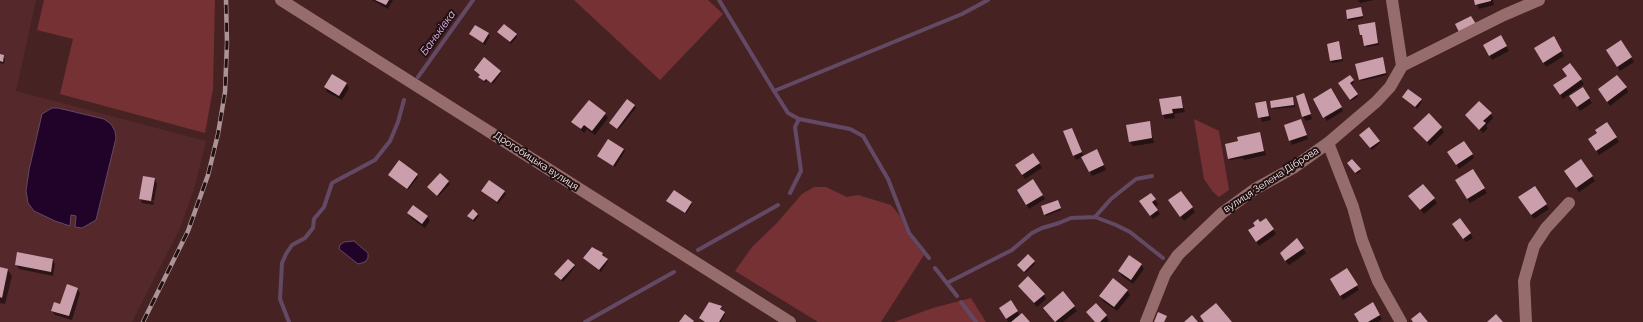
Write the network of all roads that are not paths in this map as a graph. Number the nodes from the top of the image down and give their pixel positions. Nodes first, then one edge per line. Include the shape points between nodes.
1 (281, 0) edge
2 (1392, 0) edge
3 (1539, 0) edge
4 (1402, 66) junction
5 (1328, 143) junction
6 (1570, 203) dead end
7 (790, 322) edge
8 (1146, 322) edge
9 (1401, 322) edge
10 (1526, 322) edge

1 - 7 street, Дрогобицька вулиця
2 - 4 street
3 - 4 street
4 - 5 street, вулиця Зелена Діброва via 1390,87 1376,102
5 - 8 street, вулиця Зелена Діброва via 1222,212 1184,250 1165,274
5 - 9 street via 1378,281
6 - 10 street via 1546,228 1534,246 1524,281

